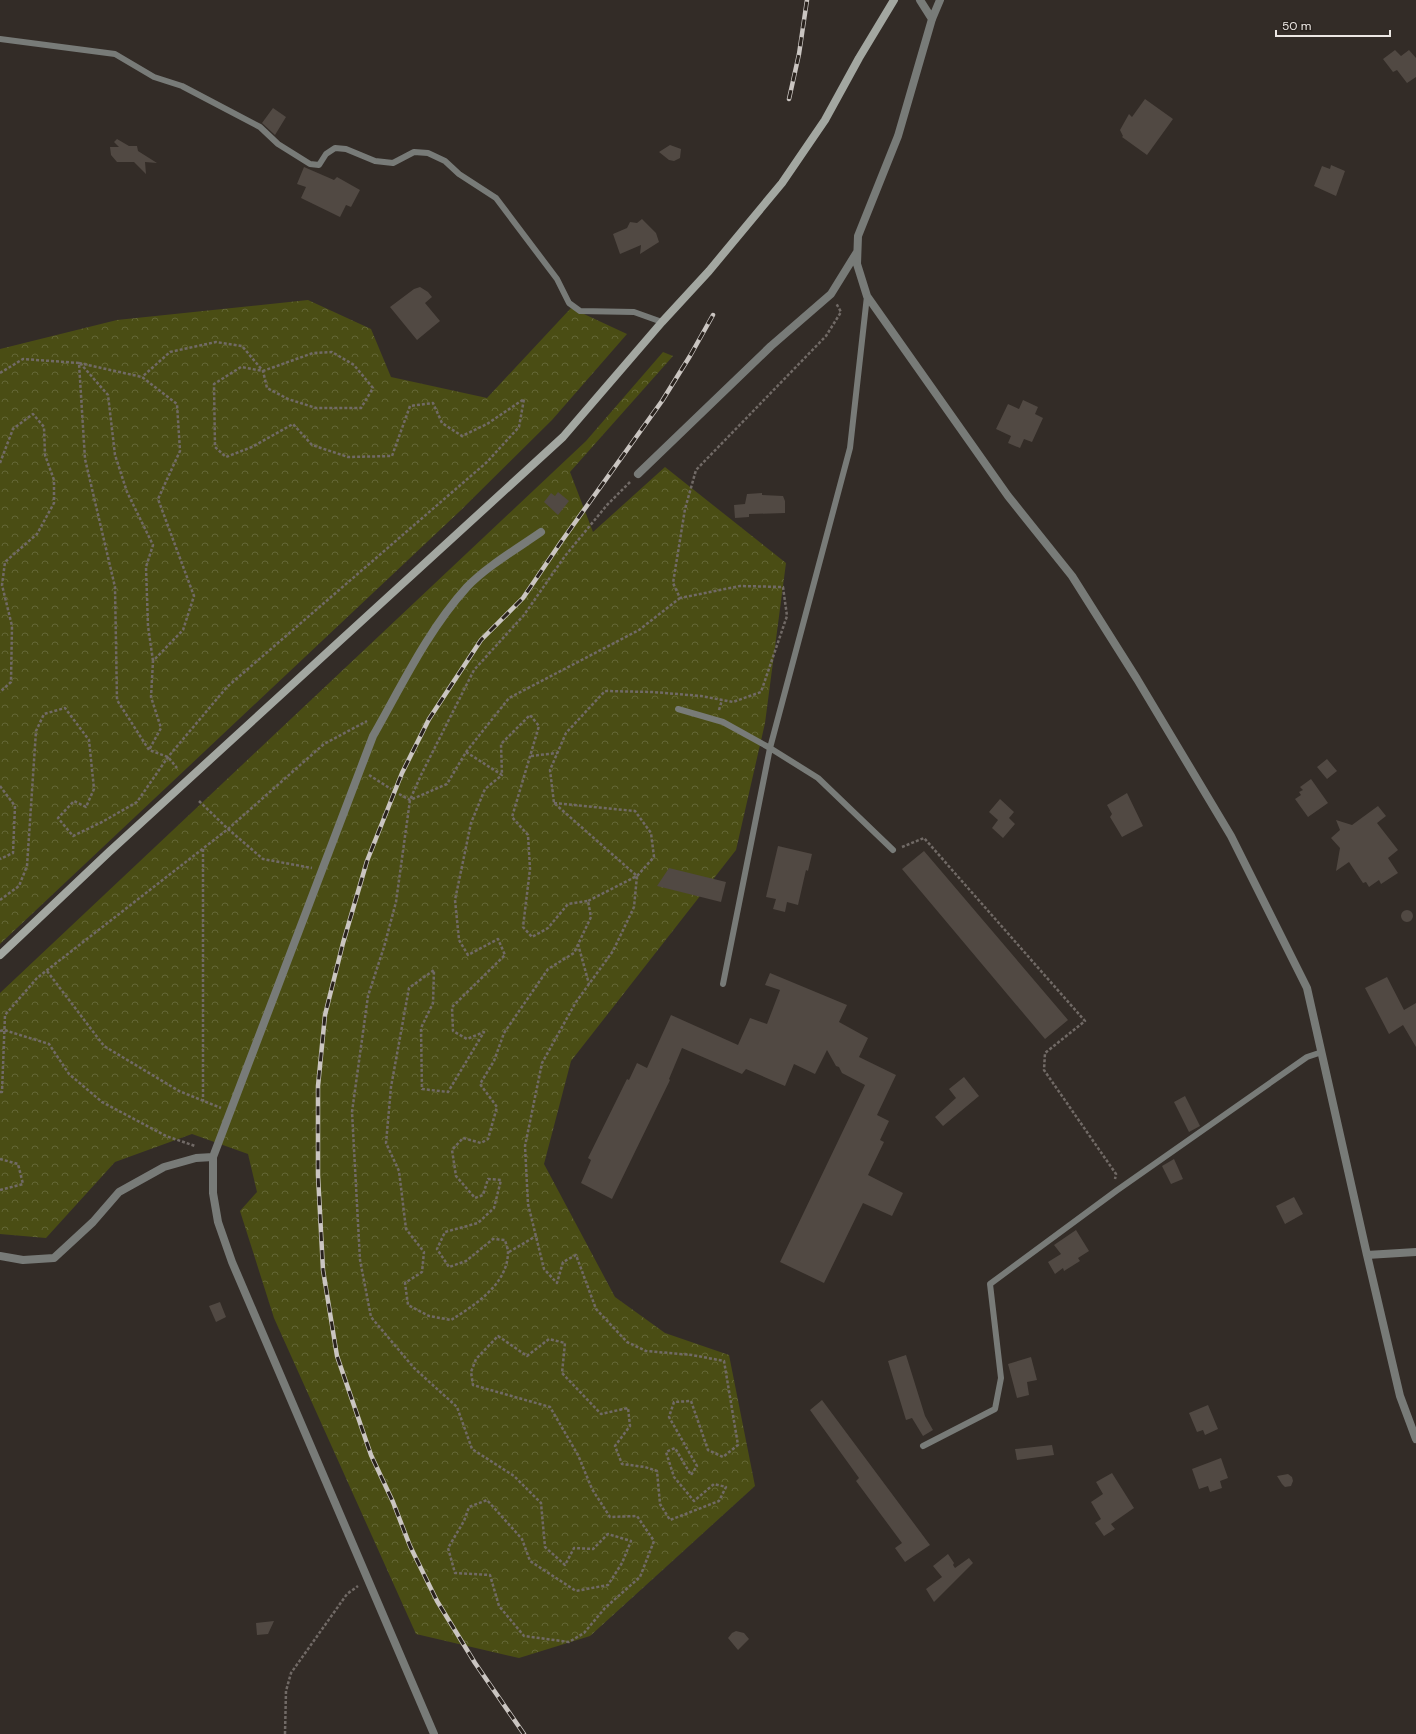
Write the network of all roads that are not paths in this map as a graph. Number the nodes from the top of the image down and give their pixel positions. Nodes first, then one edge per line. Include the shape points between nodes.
1 (894, 0) edge
2 (920, 0) edge
3 (940, 0) edge
4 (932, 19) junction
5 (0, 39) edge
6 (858, 251) junction
7 (867, 296) junction
8 (662, 322) junction
9 (638, 474) road end
10 (540, 532) dead end
11 (678, 709) dead end
12 (770, 748) junction
13 (892, 850) road end
14 (0, 955) edge
15 (723, 984) dead end
16 (1322, 1052) junction
17 (214, 1153) junction
18 (1416, 1252) edge
19 (1367, 1255) junction
20 (0, 1256) edge
21 (1416, 1439) edge
22 (923, 1446) dead end
23 (434, 1734) edge

1 - 8 main road via 825,120 782,183 709,271
2 - 4 street
3 - 4 street
4 - 6 street via 898,136 858,236
5 - 8 lane via 115,54 154,77 182,86 260,127 278,144 310,164 319,166 326,154 335,148 346,149 375,161 392,163 414,152 428,153 445,161 459,174 496,198 556,279 568,303 580,311 634,312
6 - 7 street via 857,264
6 - 9 street via 831,294 771,346
7 - 12 lane via 850,448
7 - 16 street via 1008,496 1072,576 1146,693 1231,836 1307,988
8 - 14 main road via 563,436
10 - 17 street via 468,586 438,625 373,736
11 - 12 lane via 723,722
12 - 13 lane via 818,778
12 - 15 lane
16 - 19 street
16 - 22 lane via 1306,1057 1116,1191 990,1284 1001,1378 995,1409
17 - 20 street via 164,1167 119,1192 93,1222 54,1258 24,1260
17 - 23 street via 213,1193 218,1222 232,1262
18 - 19 street
19 - 21 street via 1400,1396

